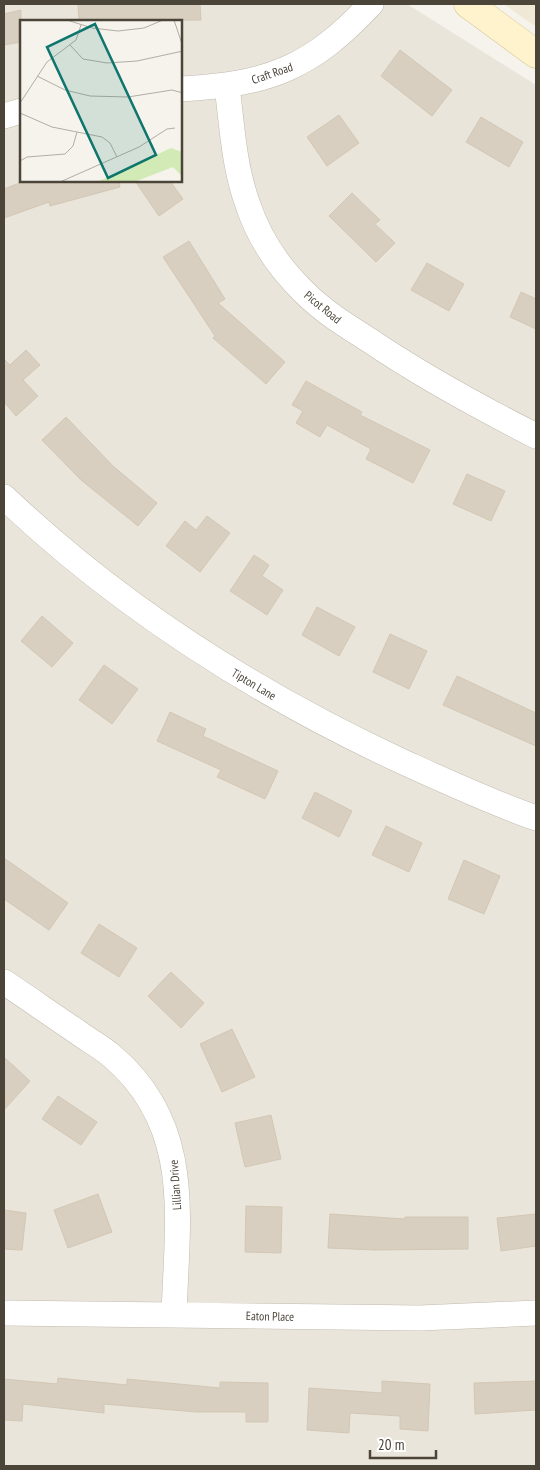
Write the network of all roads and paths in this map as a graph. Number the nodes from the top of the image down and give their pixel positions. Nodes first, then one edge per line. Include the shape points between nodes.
1 (371, 4) edge
2 (468, 4) edge
3 (536, 54) edge
4 (227, 86) junction
5 (182, 89) edge
6 (20, 111) edge
7 (4, 116) edge
8 (536, 436) edge
9 (4, 497) edge
10 (536, 818) edge
11 (4, 982) edge
12 (4, 1313) edge
13 (536, 1313) edge
14 (174, 1315) junction

1 - 4 street, Craft Road via 349,27 302,62 278,73
2 - 3 main road
4 - 5 street, Craft Road
4 - 8 street, Picot Road via 234,152 245,198 257,227 281,267 331,316 408,366
6 - 7 street
9 - 10 street, Tipton Lane via 85,568 138,609 254,684 357,740 444,781
11 - 14 street, Lillian Drive via 112,1056 154,1105 175,1164 178,1195
12 - 14 street, Eaton Place
13 - 14 street, Eaton Place via 420,1318

